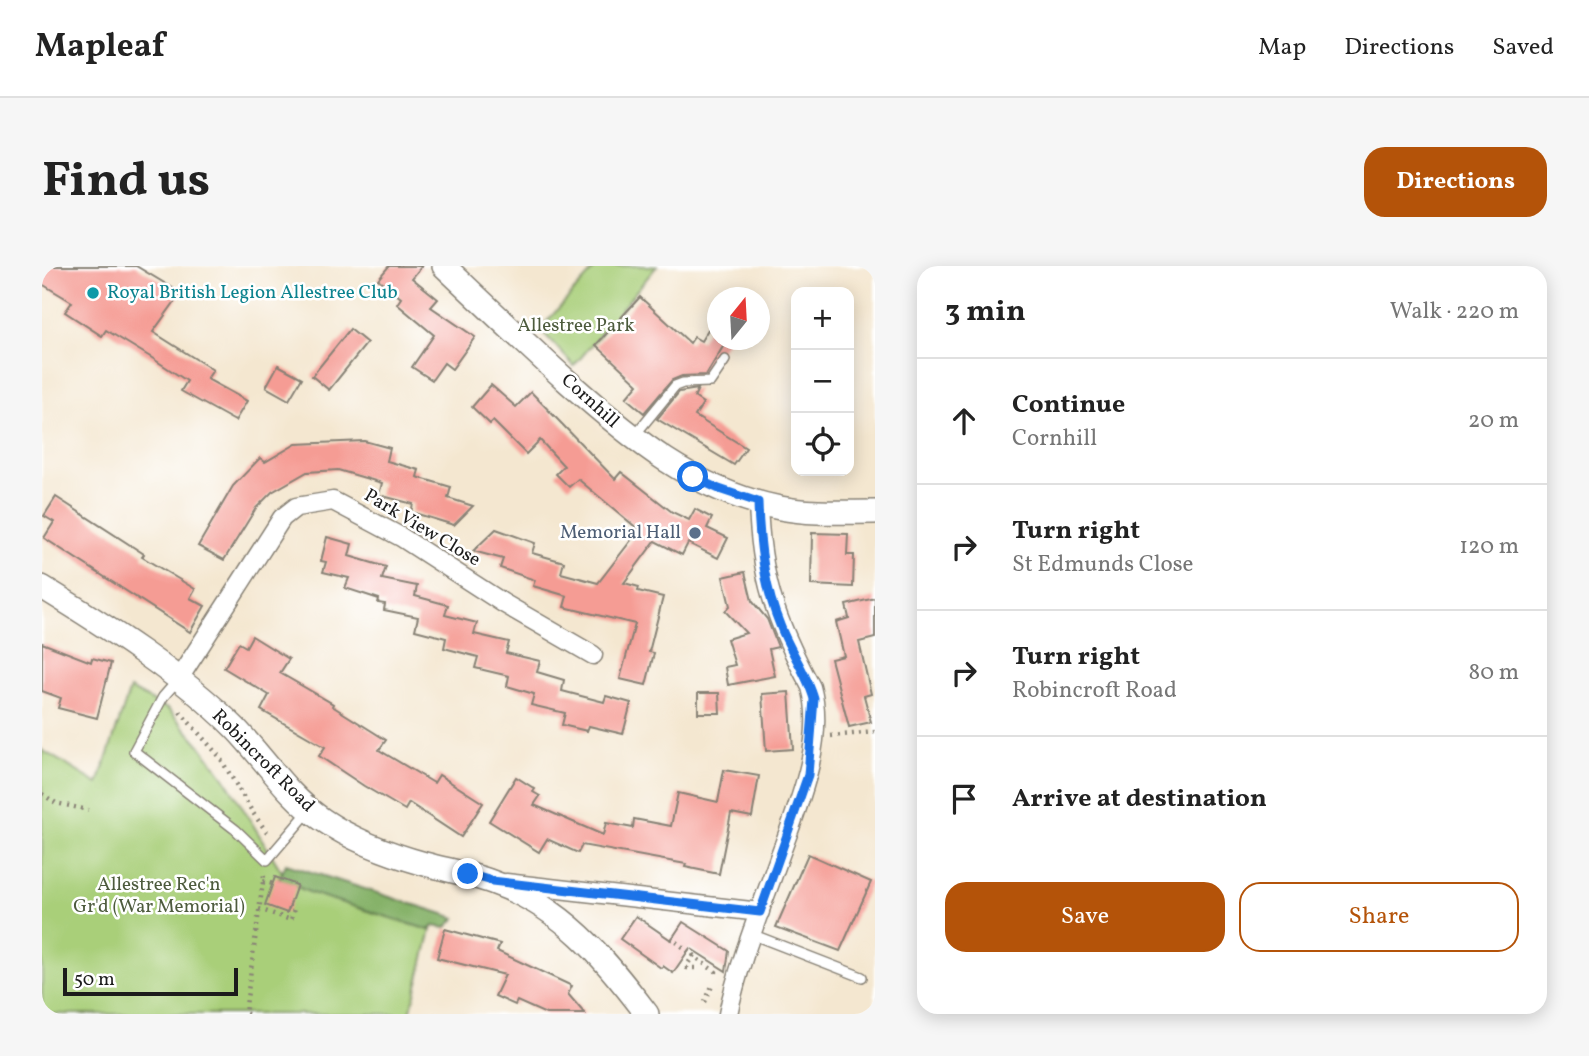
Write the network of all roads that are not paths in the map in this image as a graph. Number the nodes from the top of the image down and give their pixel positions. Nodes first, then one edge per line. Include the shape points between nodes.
1 (444, 266) edge
2 (725, 360) dead end
3 (633, 438) junction
4 (758, 502) junction
5 (875, 512) edge
6 (42, 587) edge
7 (593, 655) dead end
8 (178, 680) junction
9 (310, 810) junction
10 (492, 881) junction
11 (760, 912) junction
12 (751, 934) junction
13 (862, 977) dead end
14 (647, 1014) edge
15 (728, 1014) edge

1 - 3 street, Cornhill
2 - 3 lane via 710,382 674,386
3 - 4 street, Cornhill via 693,477
4 - 5 street, Cornhill via 797,510
4 - 11 street via 759,544 779,625 814,699 808,775
6 - 8 street, Robincroft Road
7 - 8 street, Park View Close via 401,537 333,501 296,506 282,518
8 - 9 street, Robincroft Road via 234,728
8 - 9 lane via 163,697 134,751 236,830 267,860
9 - 10 street, Robincroft Road via 342,832 386,852
10 - 11 street, Robincroft Road
10 - 14 street via 554,912 583,936
11 - 12 street
12 - 13 lane
12 - 15 street

